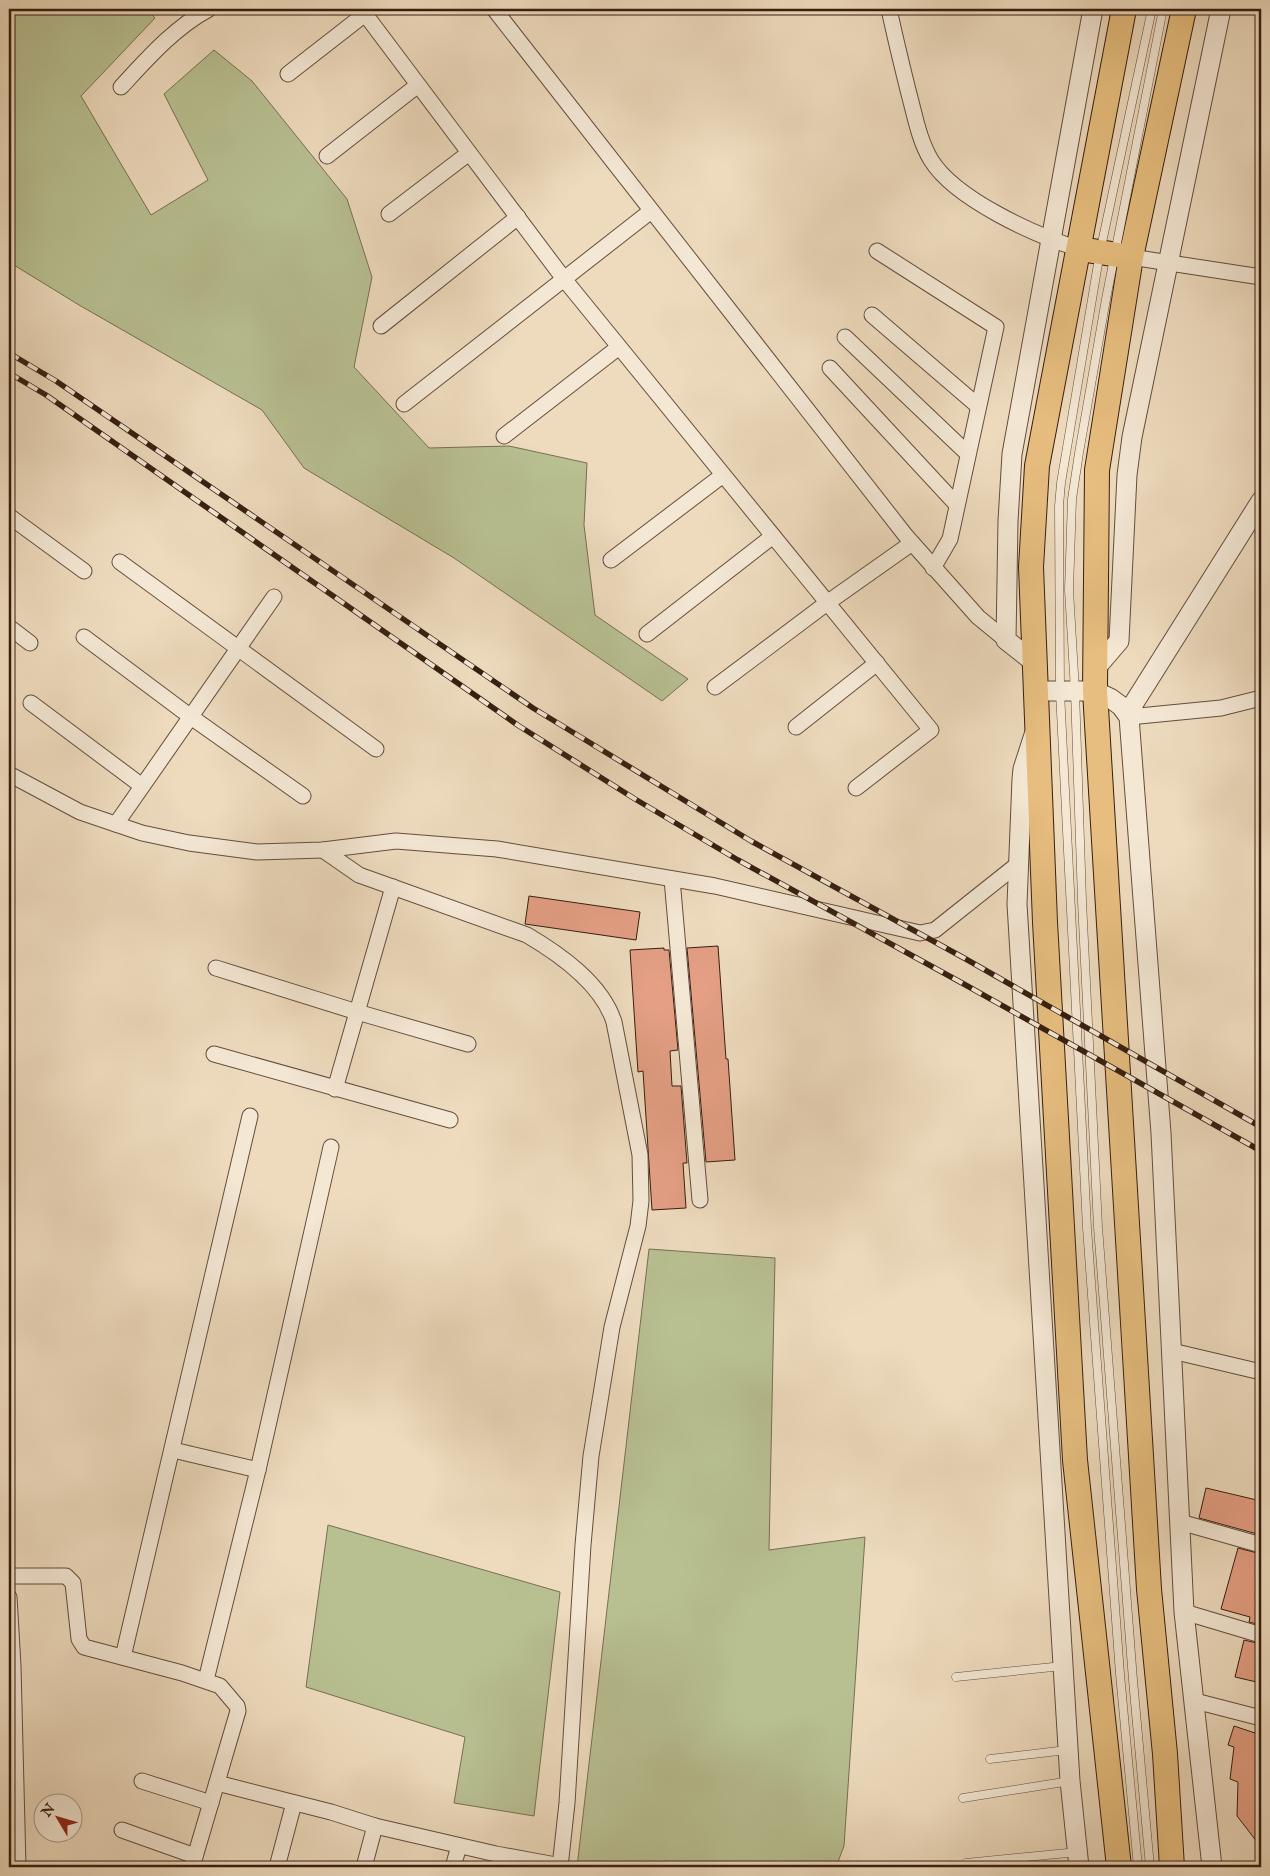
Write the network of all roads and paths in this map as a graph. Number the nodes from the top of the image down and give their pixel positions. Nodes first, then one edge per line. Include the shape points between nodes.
1 (209, 9) edge
2 (494, 9) edge
3 (888, 9) edge
4 (1093, 9) edge
5 (1124, 9) edge
6 (1152, 9) edge
7 (1163, 9) edge
8 (1184, 9) edge
9 (1221, 9) edge
10 (288, 74) dead end
11 (418, 85) junction
12 (121, 86) dead end
13 (469, 153) junction
14 (326, 156) dead end
15 (651, 211) junction
16 (388, 214) dead end
17 (518, 218) junction
18 (1052, 241) junction
19 (877, 251) dead end
20 (1106, 253) junction
21 (1168, 262) junction
22 (1261, 276) edge
23 (564, 279) junction
24 (872, 315) dead end
25 (381, 326) dead end
26 (845, 337) dead end
27 (619, 347) junction
28 (830, 368) dead end
29 (404, 404) dead end
30 (978, 406) junction
31 (504, 436) dead end
32 (968, 454) junction
33 (723, 475) junction
34 (1261, 501) edge
35 (957, 505) junction
36 (9, 516) edge
37 (773, 536) junction
38 (912, 543) junction
39 (611, 560) dead end
40 (120, 562) dead end
41 (933, 568) junction
42 (84, 571) dead end
43 (274, 597) dead end
44 (827, 602) junction
45 (9, 627) edge
46 (647, 634) dead end
47 (84, 637) dead end
48 (1006, 640) junction
49 (30, 643) dead end
50 (238, 649) junction
51 (1034, 662) junction
52 (877, 663) junction
53 (1081, 686) junction
54 (715, 687) dead end
55 (1036, 691) junction
56 (1261, 698) edge
57 (31, 703) dead end
58 (190, 717) junction
59 (1129, 717) junction
60 (1037, 725) junction
61 (796, 727) dead end
62 (376, 749) dead end
63 (9, 774) edge
64 (142, 786) junction
65 (856, 788) dead end
66 (303, 796) dead end
67 (116, 824) junction
68 (323, 850) junction
69 (1018, 864) junction
70 (672, 879) junction
71 (393, 887) junction
72 (216, 968) dead end
73 (357, 1012) junction
74 (468, 1044) dead end
75 (214, 1054) dead end
76 (335, 1089) junction
77 (250, 1116) dead end
78 (450, 1120) dead end
79 (331, 1147) dead end
80 (700, 1200) dead end
81 (1172, 1351) junction
82 (1261, 1372) edge
83 (173, 1450) junction
84 (258, 1470) junction
85 (1180, 1522) junction
86 (1261, 1545) edge
87 (9, 1576) edge
88 (9, 1597) edge
89 (1184, 1612) junction
90 (1261, 1635) edge
91 (123, 1657) junction
92 (1062, 1666) junction
93 (956, 1677) dead end
94 (206, 1680) junction
95 (1195, 1700) junction
96 (1261, 1718) edge
97 (1068, 1750) junction
98 (990, 1759) dead end
99 (142, 1781) dead end
100 (1070, 1781) junction
101 (217, 1783) junction
102 (964, 1798) dead end
103 (211, 1803) junction
104 (294, 1803) junction
105 (375, 1826) junction
106 (122, 1830) dead end
107 (459, 1846) junction
108 (1079, 1860) edge
109 (194, 1861) edge
110 (966, 1863) dead end
111 (560, 1866) edge
112 (18, 1867) edge
113 (277, 1867) edge
114 (364, 1867) edge
115 (453, 1867) edge
116 (1119, 1867) edge
117 (1138, 1867) edge
118 (1150, 1867) edge
119 (1172, 1867) edge
120 (1212, 1867) edge

1 - 12 street via 189,20
2 - 15 street
3 - 18 street via 919,132 931,160 960,190
4 - 18 street
5 - 20 main road
6 - 20 lane
7 - 20 lane
8 - 20 main road
9 - 21 street
10 - 11 street via 365,14
11 - 13 street
11 - 14 street
13 - 16 street
13 - 17 street
15 - 23 street
15 - 38 street
17 - 23 street
17 - 25 street
18 - 20 street
18 - 48 street via 1012,454
19 - 30 street via 996,327
20 - 21 street
20 - 51 main road via 1037,466 1031,566
20 - 53 main road via 1097,470
20 - 53 lane via 1059,506
21 - 22 street
21 - 53 street via 1127,475 1120,641
23 - 27 street
23 - 29 street
24 - 30 street
26 - 32 street
27 - 31 street
27 - 33 street
28 - 35 street
30 - 32 street
32 - 35 street
33 - 37 street
33 - 39 street
34 - 59 street via 1134,703
35 - 41 street via 950,539
36 - 42 street
37 - 44 street
37 - 46 street
38 - 41 street
38 - 44 street
40 - 50 street
41 - 48 street via 978,617
43 - 50 street
44 - 52 street
44 - 54 street
45 - 49 street
47 - 58 street
48 - 51 street
50 - 58 street
50 - 62 street
51 - 55 main road
52 - 61 street
52 - 65 street via 931,730
53 - 55 street
53 - 59 street via 1116,702
53 - 117 lane via 1087,1228 1120,1674
53 - 118 lane via 1079,843 1098,1227
53 - 119 main road
55 - 60 main road
56 - 59 street via 1221,708
57 - 64 street
58 - 64 street
58 - 66 street
59 - 81 street via 1161,1133
60 - 69 street via 1023,769
60 - 116 main road via 1075,1460
63 - 67 street via 80,812
64 - 67 street
67 - 68 street via 142,833 230,849 257,852
68 - 70 street via 396,841 453,845 537,855
68 - 71 street via 353,872
69 - 70 street via 935,930 920,933
69 - 92 street via 1021,984
70 - 80 street
71 - 73 street
71 - 111 street via 527,935 554,952 584,978 607,1006 614,1022 640,1155 638,1226 612,1327 591,1456
72 - 73 street
73 - 74 street
73 - 76 street
75 - 76 street
76 - 78 street
77 - 83 street
79 - 84 street
81 - 82 street
81 - 85 street
83 - 84 street
83 - 91 street
84 - 94 street
85 - 86 street
85 - 89 street
87 - 91 street via 66,1576 73,1583 81,1644
88 - 112 street
89 - 90 street
89 - 95 street
91 - 94 street
92 - 93 lane
92 - 97 street
94 - 101 street via 220,1686 238,1711
95 - 96 street
95 - 120 street
97 - 98 lane
97 - 100 street
99 - 103 street
100 - 102 lane
100 - 108 street
101 - 103 street
101 - 104 street
103 - 109 street
104 - 105 street
104 - 113 street
105 - 107 street
105 - 114 street
106 - 109 street
107 - 111 street
107 - 115 street
108 - 110 lane

